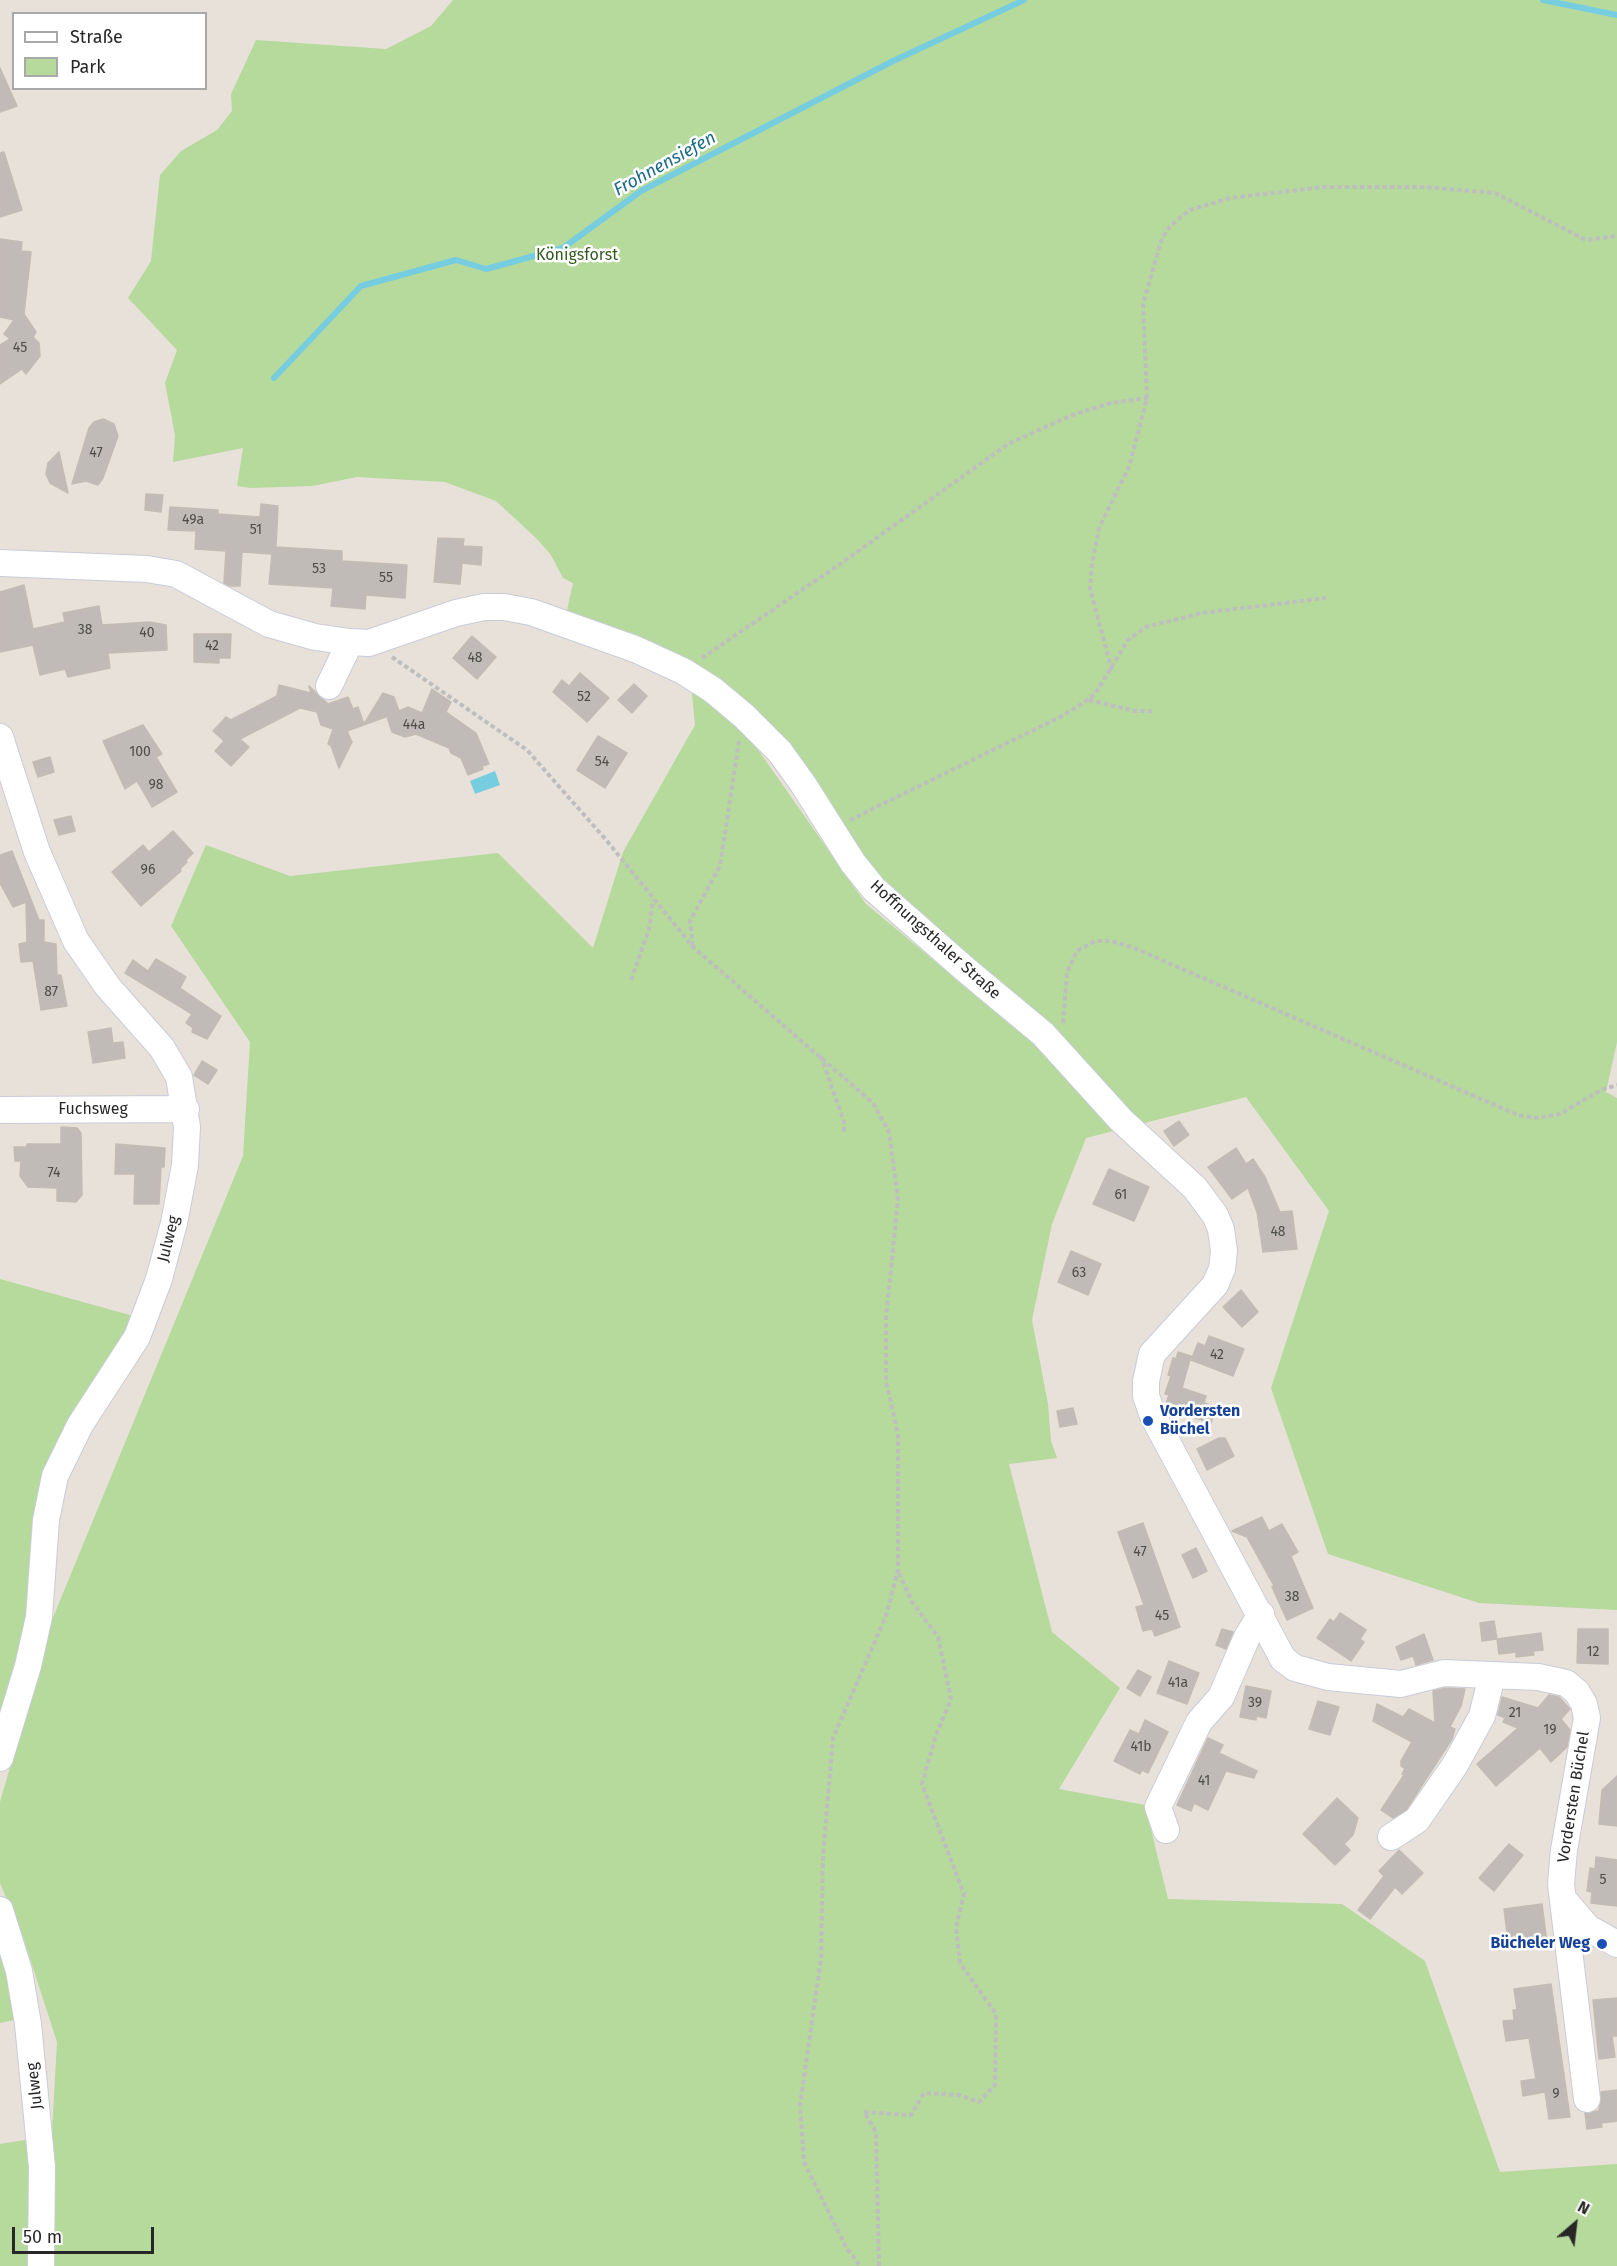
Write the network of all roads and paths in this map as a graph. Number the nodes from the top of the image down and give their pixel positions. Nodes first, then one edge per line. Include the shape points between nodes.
1 (1617, 236) edge
2 (1147, 398) junction
3 (0, 563) edge
4 (1326, 598) dead end
5 (360, 642) junction
6 (683, 670) junction
7 (1112, 670) junction
8 (329, 686) dead end
9 (1088, 699) junction
10 (1152, 711) dead end
11 (0, 737) edge
12 (740, 738) dead end
13 (831, 830) junction
14 (653, 899) junction
15 (693, 947) junction
16 (631, 980) dead end
17 (1061, 1051) junction
18 (821, 1055) junction
19 (1617, 1085) edge
20 (186, 1109) junction
21 (0, 1110) edge
22 (1121, 1120) joint
23 (844, 1133) dead end
24 (898, 1570) junction
25 (1261, 1614) junction
26 (1492, 1676) junction
27 (0, 1758) edge
28 (1166, 1830) dead end
29 (1391, 1837) dead end
30 (1564, 1899) junction
31 (0, 1910) edge
32 (1617, 1944) edge
33 (1587, 2099) dead end
34 (41, 2266) edge
35 (860, 2266) edge
36 (879, 2266) edge

1 - 2 path via 1586,240 1495,192 1423,187 1324,187 1269,192 1190,210 1162,238 1143,304
2 - 6 path via 1072,414 1008,444
2 - 7 path via 1129,466 1099,528 1092,564 1090,589
3 - 5 street, Hoffnungsthaler Straße via 176,574 269,624 315,637
4 - 7 path via 1202,613 1146,627 1128,640
5 - 6 street, Hoffnungsthaler Straße via 456,613 504,607 588,631
5 - 8 street
5 - 14 path via 527,750
6 - 13 street, Hoffnungsthaler Straße via 744,716 780,752
7 - 9 path
9 - 10 path via 1135,711
9 - 13 path via 1062,716
11 - 20 street, Julweg via 37,852 76,941 108,987 162,1048 179,1077
12 - 15 path via 720,866 690,921
13 - 17 street, Hoffnungsthaler Straße via 874,890
14 - 15 path
14 - 16 path via 649,929
15 - 18 path
17 - 19 path via 1067,972 1077,951 1095,941 1111,941 1518,1115 1536,1118 1560,1114
17 - 22 street, Hoffnungsthaler Straße
18 - 23 path via 844,1122
18 - 24 path via 873,1103 889,1132 898,1199 886,1318 886,1381 898,1434
20 - 21 street, Fuchsweg
20 - 27 street, Julweg via 185,1165 159,1279 137,1337 80,1425 55,1476 46,1520 39,1617
22 - 25 street, Vordersten Büchel via 1207,1201 1221,1229 1224,1251 1215,1285 1152,1354 1146,1396 1153,1416
24 - 35 path via 886,1616 833,1738 823,1855 821,1959 800,2105 804,2162 846,2247
24 - 36 path via 912,1602 938,1637 951,1699 922,1784 964,1894 956,1927 960,1964 996,2014 995,2085 979,2102 959,2095 924,2094 911,2115 864,2112 876,2132
25 - 26 street, Vordersten Büchel via 1283,1659 1309,1674 1401,1684 1444,1672
25 - 28 street via 1221,1697 1199,1722 1158,1807
26 - 29 street via 1482,1716 1455,1765 1417,1820
26 - 30 street, Vordersten Büchel via 1554,1679 1566,1683 1584,1704 1586,1728 1564,1850
30 - 32 street via 1588,1929
30 - 33 street, Vordersten Büchel
31 - 34 street, Julweg via 19,1971 28,2024 42,2166

